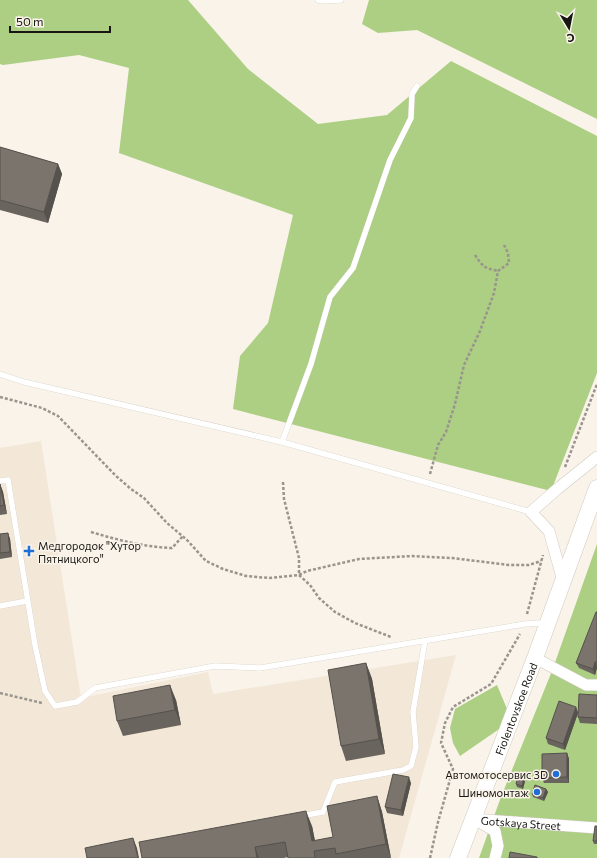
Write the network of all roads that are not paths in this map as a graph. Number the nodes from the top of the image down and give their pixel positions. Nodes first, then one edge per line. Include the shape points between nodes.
1 (318, 0) edge
2 (341, 0) edge
3 (417, 86) dead end
4 (0, 374) edge
5 (282, 442) junction
6 (597, 457) edge
7 (0, 481) edge
8 (595, 498) edge
9 (531, 512) junction
10 (563, 581) junction
11 (27, 601) junction
12 (0, 606) edge
13 (546, 625) junction
14 (425, 641) junction
15 (535, 658) junction
16 (597, 685) edge
17 (292, 818) edge
18 (474, 819) junction
19 (597, 828) edge
20 (458, 858) edge
21 (495, 858) edge

1 - 2 lane
3 - 5 lane via 412,94 411,118 390,160 354,268 330,296 311,364
4 - 5 lane via 24,382
5 - 9 lane
6 - 9 street
7 - 11 lane via 8,480
8 - 10 main road, Fiolentovskoe Road
9 - 10 street via 549,531
10 - 13 main road, Fiolentovskoe Road
11 - 12 lane
11 - 14 lane via 45,691 55,706 77,702 95,688 215,666 260,668
13 - 14 lane via 525,624
13 - 15 main road, Fiolentovskoe Road
14 - 17 lane via 413,712 416,747 411,766 403,770 335,782 323,812
15 - 16 street via 586,684
15 - 18 main road, Fiolentovskoe Road
18 - 19 street, Gotskaya Street
18 - 20 main road, Fiolentovskoe Road
18 - 21 street, Gotskaya Street via 495,831 498,846

